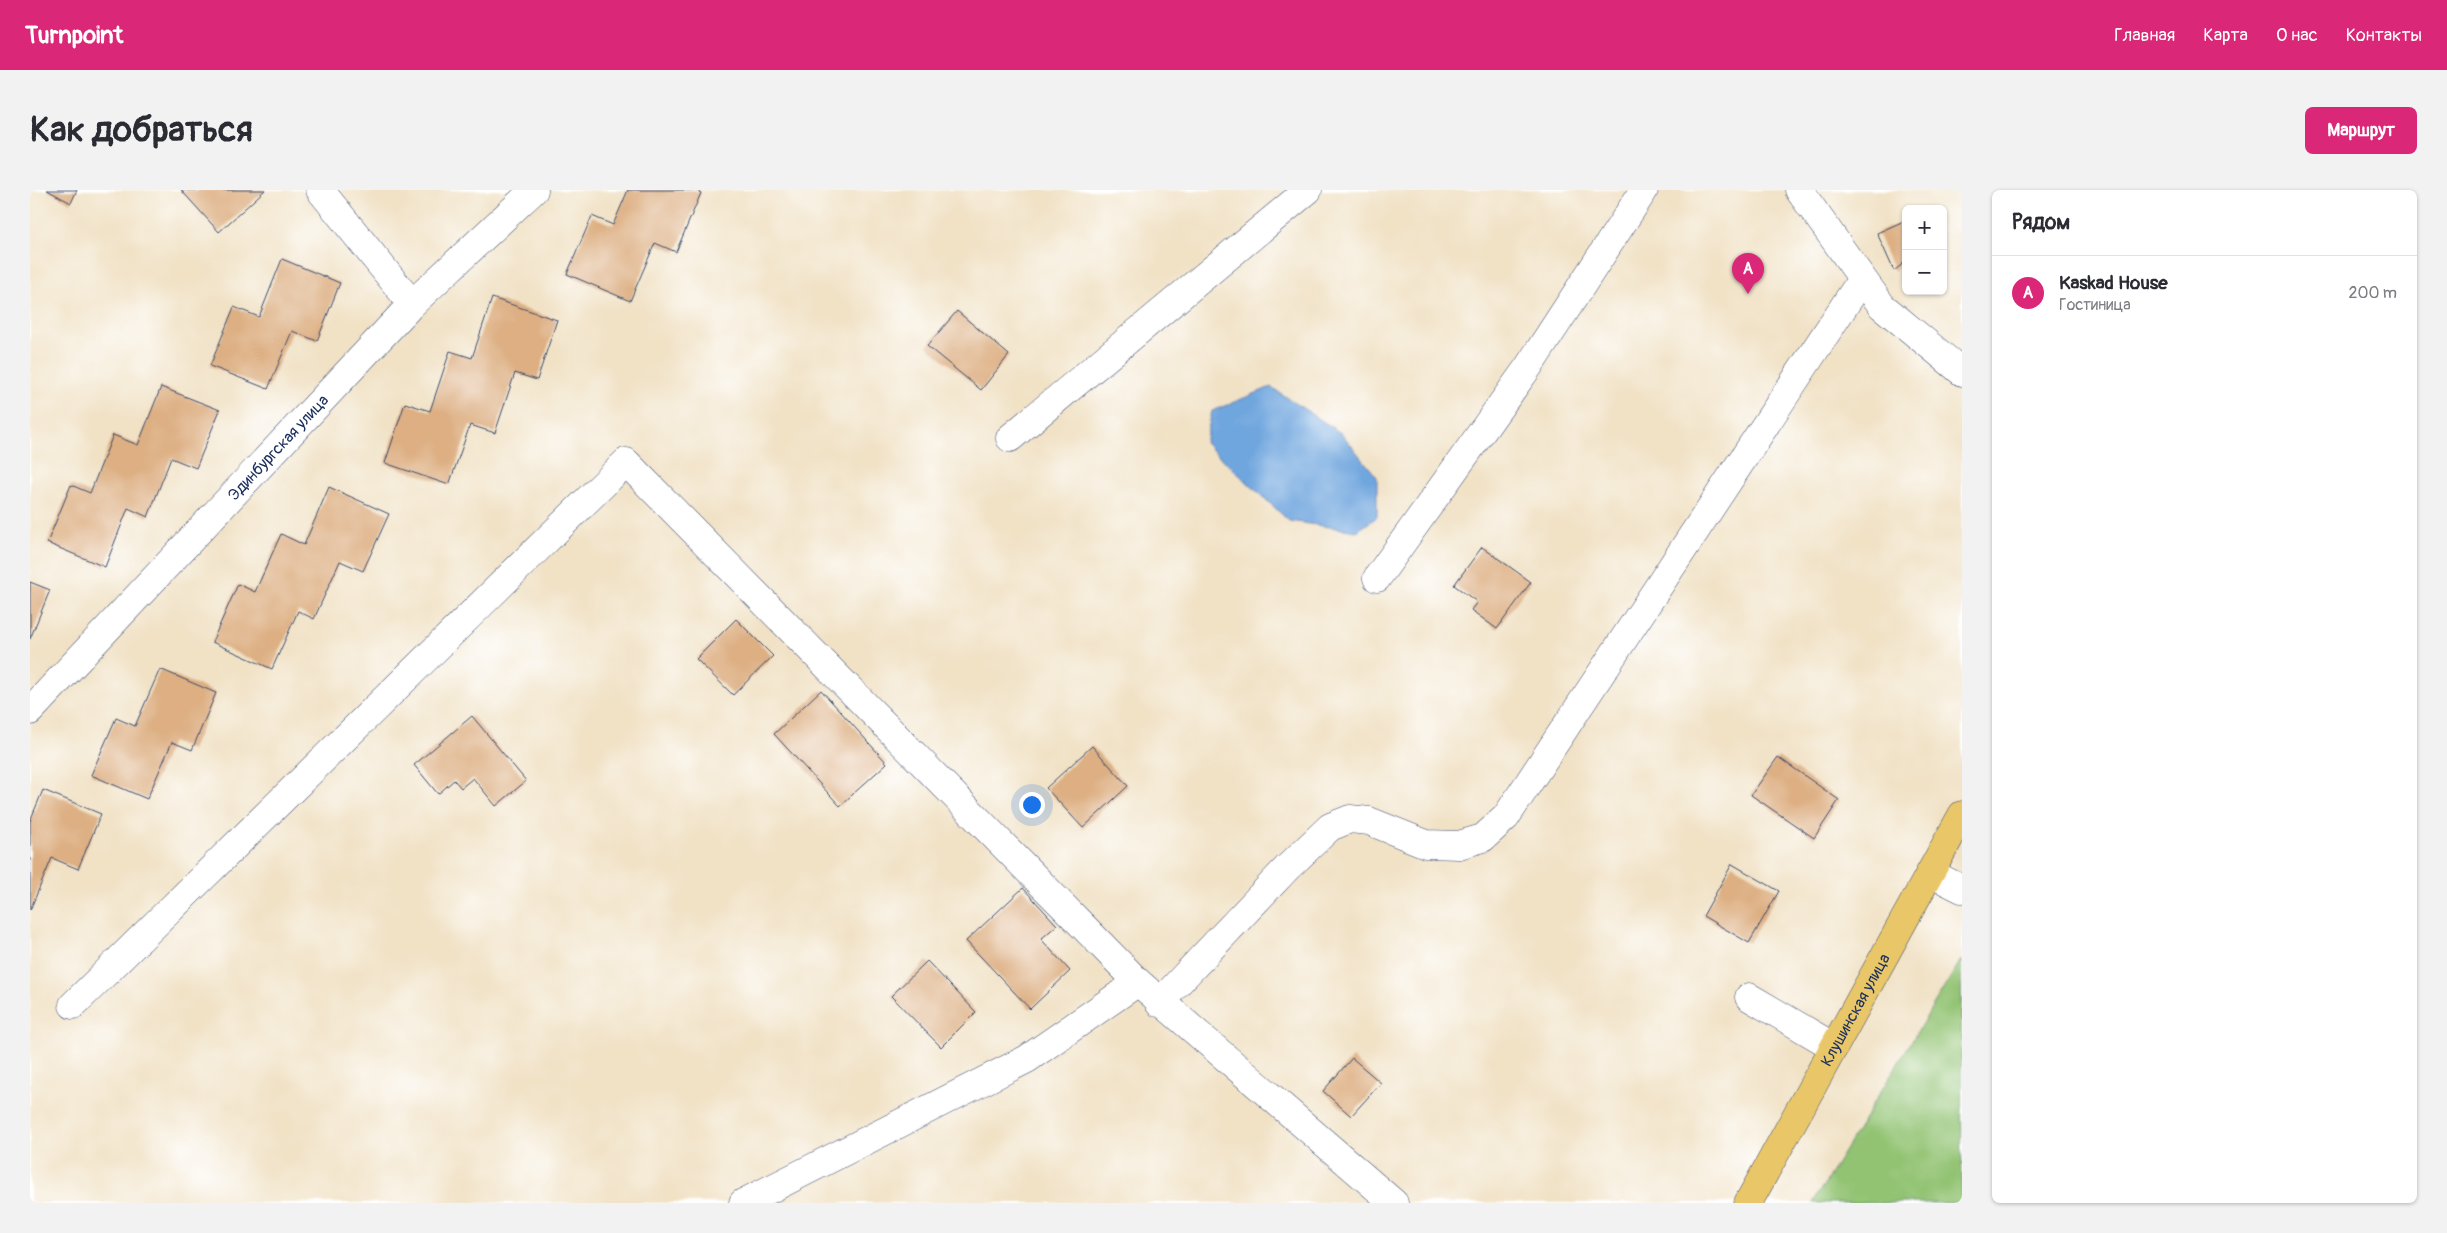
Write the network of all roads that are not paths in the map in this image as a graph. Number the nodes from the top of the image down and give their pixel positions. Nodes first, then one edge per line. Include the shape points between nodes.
1 (320, 190) edge
2 (534, 190) edge
3 (1308, 190) edge
4 (1644, 190) edge
5 (1799, 190) edge
6 (1862, 278) junction
7 (412, 304) junction
8 (1962, 372) edge
9 (1010, 438) dead end
10 (1377, 578) dead end
11 (30, 711) edge
12 (1962, 815) edge
13 (1930, 873) junction
14 (1962, 889) edge
15 (1138, 982) junction
16 (1749, 997) dead end
17 (1159, 1003) junction
18 (73, 1005) dead end
19 (1834, 1047) junction
20 (744, 1203) edge
21 (1394, 1203) edge
22 (1748, 1203) edge

1 - 7 street
2 - 7 street, Эдинбургская улица
3 - 9 street
4 - 10 street via 1529,366
5 - 6 street
6 - 8 street via 1882,306
6 - 17 street via 1506,817 1483,838 1459,845 1426,844 1369,821 1350,819 1330,827
7 - 11 street, Эдинбургская улица
12 - 13 main road, Клушинская улица
13 - 14 street
13 - 19 main road, Клушинская улица
15 - 17 street
15 - 18 street via 626,462
15 - 20 street via 1027,1059
16 - 19 street
17 - 21 street
19 - 22 main road, Клушинская улица

